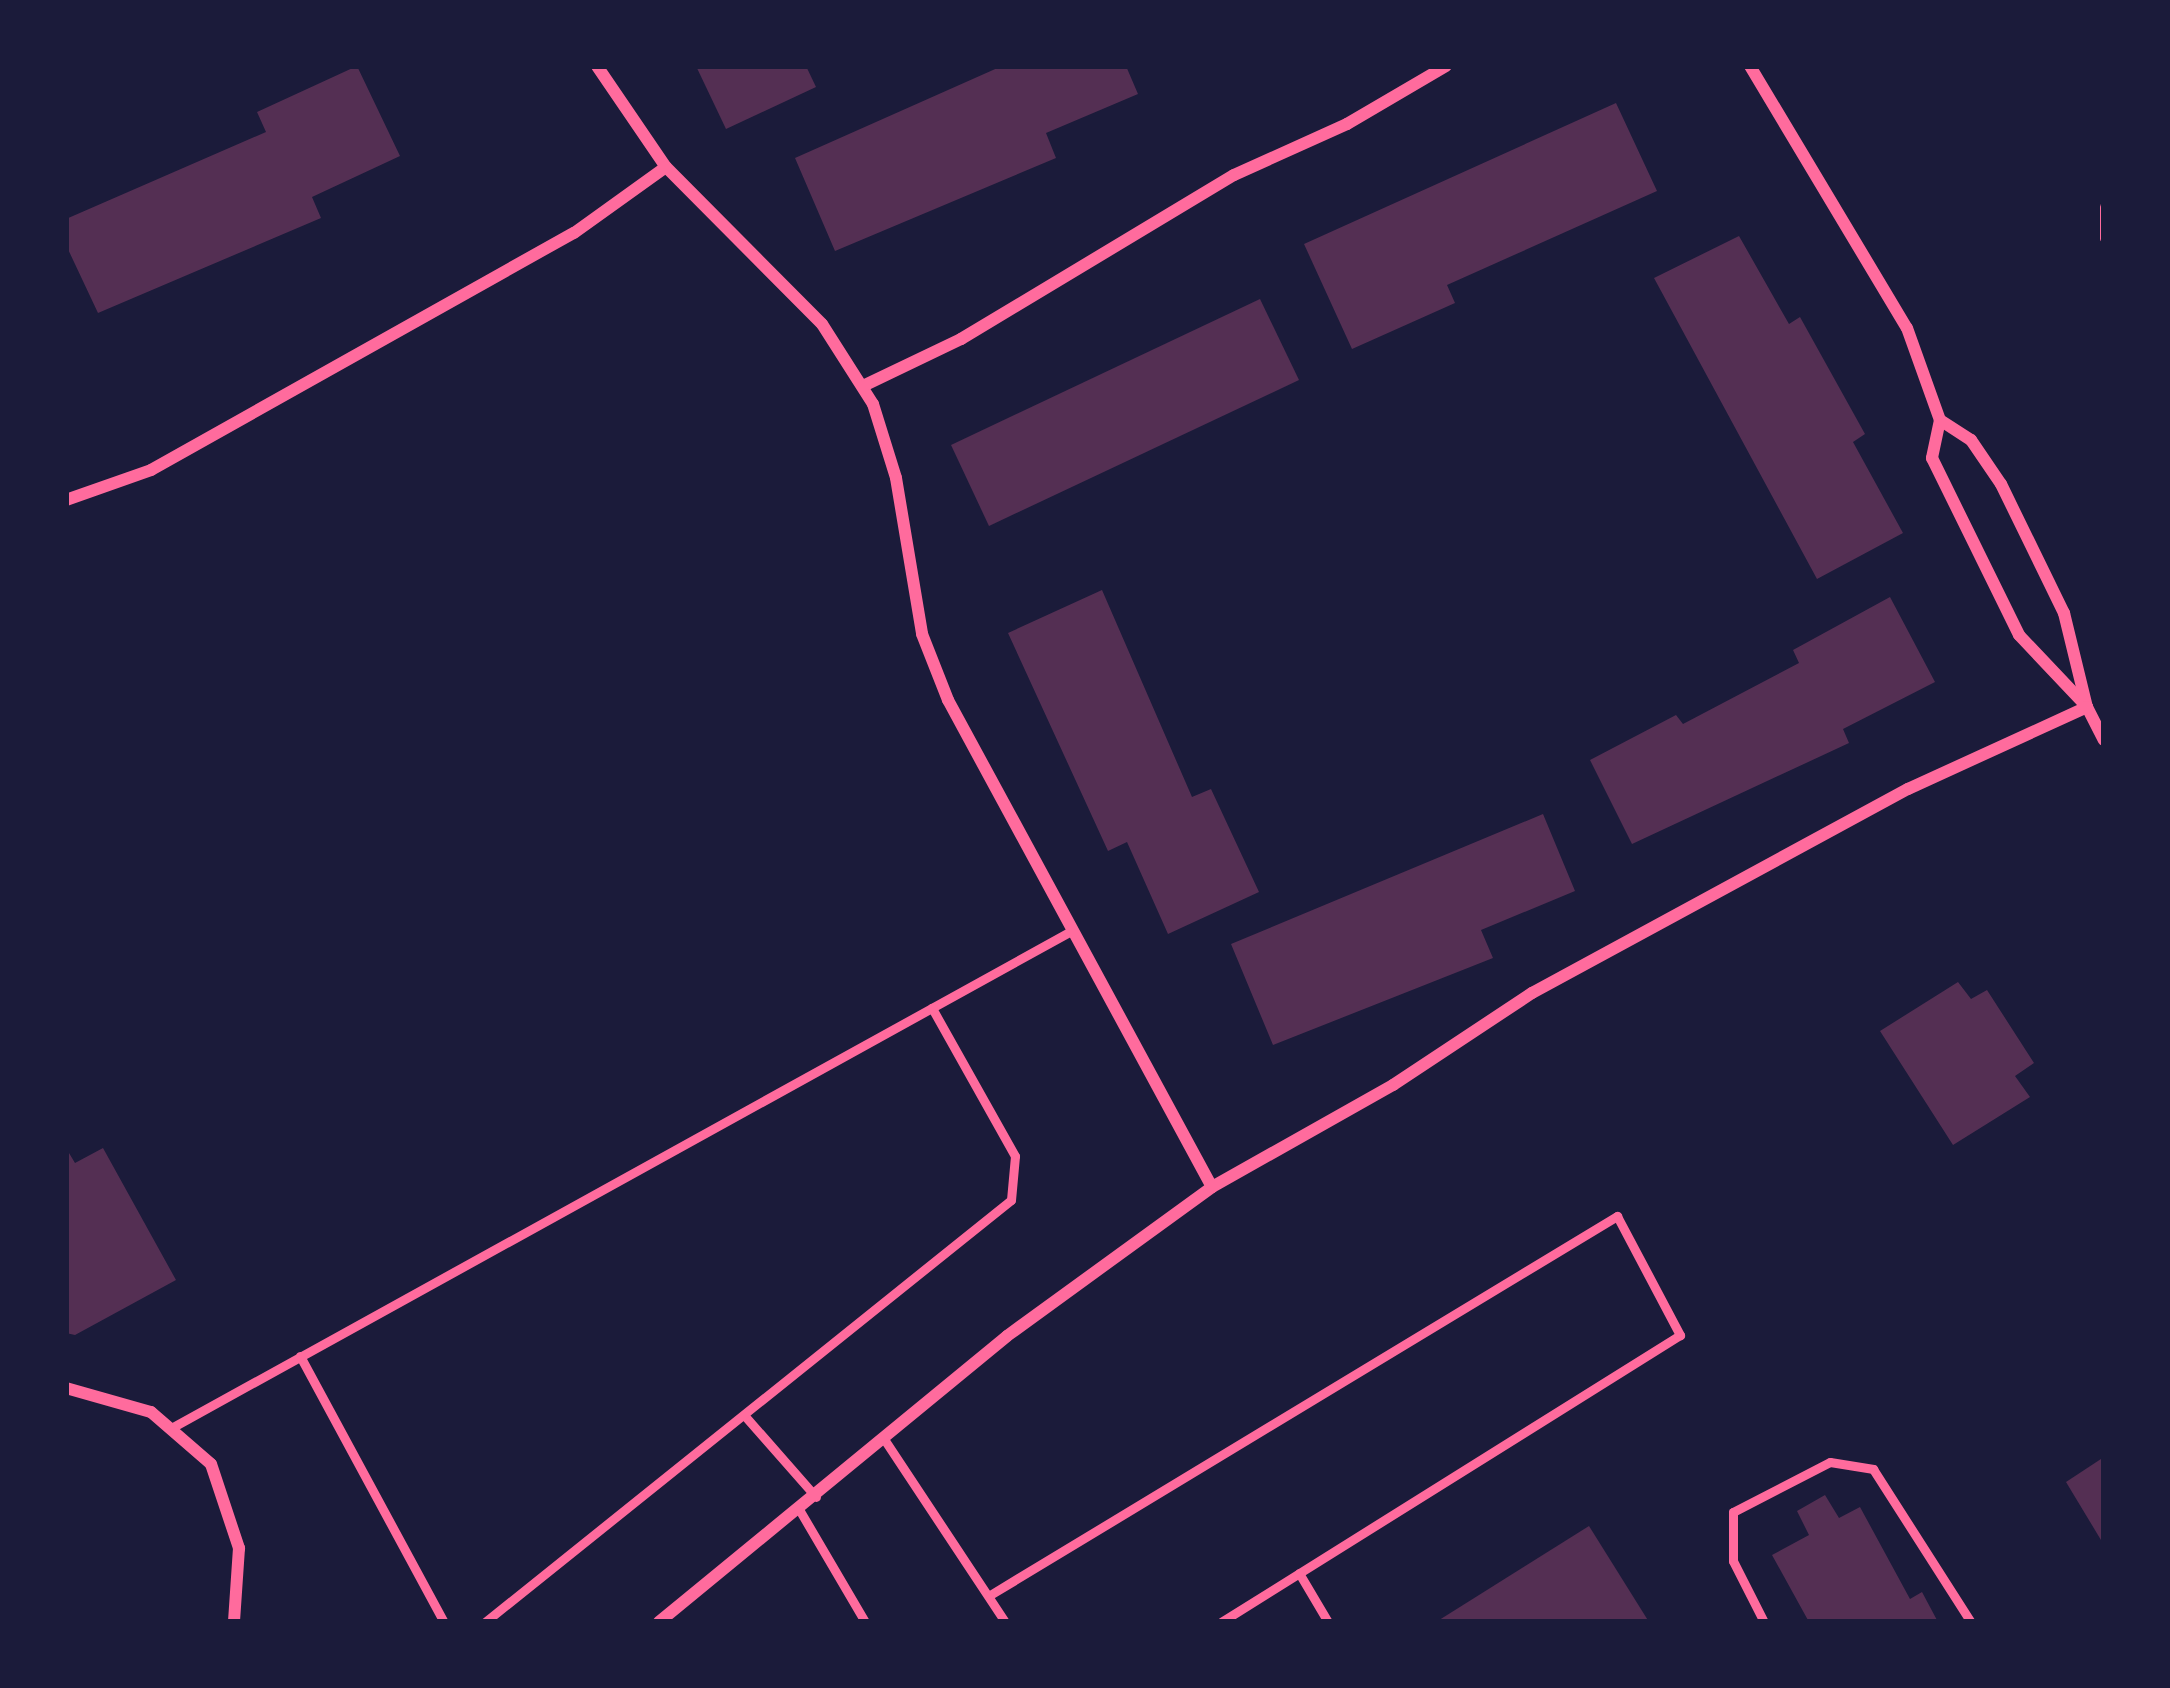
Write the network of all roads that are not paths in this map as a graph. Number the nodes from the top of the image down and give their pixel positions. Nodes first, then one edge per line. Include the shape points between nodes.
1 (597, 66) edge
2 (1446, 66) edge
3 (1750, 66) edge
4 (666, 167) junction
5 (2104, 207) edge
6 (2104, 238) edge
7 (863, 386) junction
8 (1940, 420) junction
9 (66, 500) edge
10 (2087, 707) junction
11 (2104, 740) edge
12 (1073, 931) junction
13 (932, 1008) junction
14 (1212, 1187) junction
15 (300, 1356) junction
16 (66, 1388) edge
17 (744, 1414) junction
18 (172, 1427) junction
19 (884, 1439) junction
20 (816, 1497) junction
21 (800, 1511) junction
22 (1299, 1574) junction
23 (990, 1594) junction
24 (234, 1622) edge
25 (444, 1622) edge
26 (485, 1622) edge
27 (659, 1622) edge
28 (865, 1622) edge
29 (1005, 1622) edge
30 (1220, 1622) edge
31 (1328, 1622) edge
32 (1764, 1622) edge
33 (1971, 1622) edge

1 - 4 street
2 - 7 street via 1347,124 1234,175 961,338
3 - 8 street via 1907,328
4 - 7 street via 793,292
4 - 9 street via 574,233 152,470
5 - 6 lane
7 - 12 street via 891,460 912,595 934,668
8 - 10 street via 1971,440 2001,484 2064,613
8 - 10 street via 1932,458 2019,635
10 - 11 street
10 - 14 street via 1908,789 1532,993
12 - 13 lane
12 - 14 street
13 - 15 lane
13 - 17 lane via 1015,1156 1019,1179 1011,1201
14 - 19 street via 1007,1336
15 - 18 lane
15 - 25 lane
16 - 18 street via 152,1412
17 - 20 lane
17 - 26 lane
18 - 24 street via 211,1464 230,1504 241,1581
19 - 20 street
19 - 23 lane
20 - 21 street
21 - 27 street
21 - 28 lane
22 - 23 lane via 1680,1335 1617,1216
22 - 30 lane
22 - 31 lane
23 - 29 lane
32 - 33 lane via 1732,1561 1732,1512 1831,1462 1873,1469

